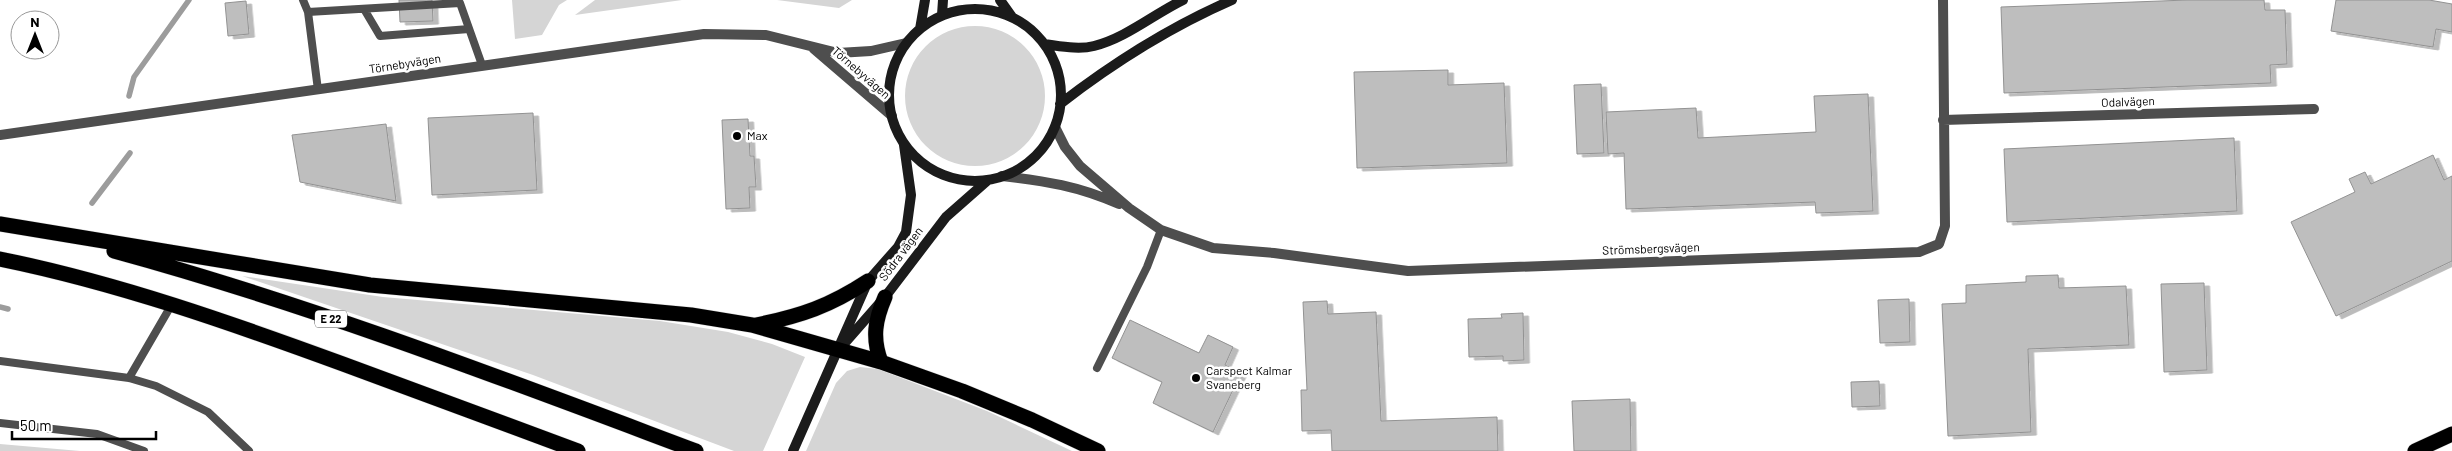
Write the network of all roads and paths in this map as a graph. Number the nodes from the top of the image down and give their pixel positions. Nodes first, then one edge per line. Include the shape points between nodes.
1 (303, 0) edge
2 (925, 0) edge
3 (944, 0) edge
4 (1000, 0) edge
5 (1183, 0) edge
6 (1232, 0) edge
7 (1943, 0) edge
8 (460, 1) edge
9 (364, 9) junction
10 (308, 12) junction
11 (942, 15) junction
12 (1012, 17) junction
13 (470, 29) junction
14 (920, 29) junction
15 (906, 43) junction
16 (1044, 44) junction
17 (814, 48) junction
18 (482, 65) junction
19 (318, 90) junction
20 (1060, 104) junction
21 (2314, 110) dead end
22 (892, 116) junction
23 (1943, 120) junction
24 (1054, 127) junction
25 (0, 135) edge
26 (904, 143) junction
27 (1002, 176) junction
28 (989, 180) junction
29 (1129, 208) junction
30 (0, 224) edge
31 (30, 230) junction
32 (1161, 230) junction
33 (0, 259) edge
34 (868, 281) junction
35 (885, 297) junction
36 (172, 304) junction
37 (752, 326) junction
38 (839, 350) junction
39 (0, 361) edge
40 (881, 362) junction
41 (1097, 368) dead end
42 (129, 378) junction
43 (0, 423) edge
44 (2452, 434) edge
45 (144, 451) edge
46 (249, 451) edge
47 (578, 451) edge
48 (696, 451) edge
49 (793, 451) edge
50 (1098, 451) edge
51 (2415, 451) edge

1 - 10 lane
2 - 14 main road
3 - 11 main road
4 - 12 main road
5 - 16 main road via 1119,36 1093,46
6 - 20 main road via 1127,56
7 - 23 street, Strömsbergsvägen
8 - 9 lane
8 - 13 lane
9 - 10 lane
9 - 13 lane via 380,36
10 - 19 lane
11 - 12 main road via 976,9
11 - 14 main road
12 - 16 main road
13 - 18 lane
14 - 15 main road
15 - 17 street, Törnebyvägen via 858,53
15 - 22 main road via 890,78
16 - 20 main road via 1058,73
17 - 18 street, Törnebyvägen via 766,35 723,33
17 - 22 street, Törnebyvägen
18 - 19 street, Törnebyvägen
19 - 25 street, Törnebyvägen
20 - 24 main road
21 - 23 street, Odalvägen
22 - 26 main road
23 - 32 street, Strömsbergsvägen via 1945,226 1939,244 1920,252 1408,271 1212,248
24 - 27 main road via 1034,157
24 - 29 street, Strömsbergsvägen via 1064,147 1080,166
26 - 28 main road via 936,172 967,180
26 - 34 main road, Södra vägen via 911,195 906,232 898,247
27 - 28 main road
27 - 29 street, Strömsbergsvägen via 1067,185
28 - 35 main road, Södra vägen via 946,217
29 - 32 street, Strömsbergsvägen
30 - 31 highway, E 22
31 - 37 highway via 370,285 681,314
31 - 48 highway, E 22 via 186,272 278,301 497,376
32 - 41 lane via 1147,267
33 - 36 highway
34 - 37 highway via 830,304 792,318
34 - 38 main road, Södra vägen
35 - 38 main road, Södra vägen
35 - 40 highway via 874,335
36 - 42 lane
36 - 47 highway
37 - 38 highway
38 - 40 highway
38 - 49 main road, Södra vägen
39 - 42 lane
40 - 50 highway via 988,402
42 - 46 lane via 156,386 208,412
43 - 45 lane via 97,434
44 - 51 highway

